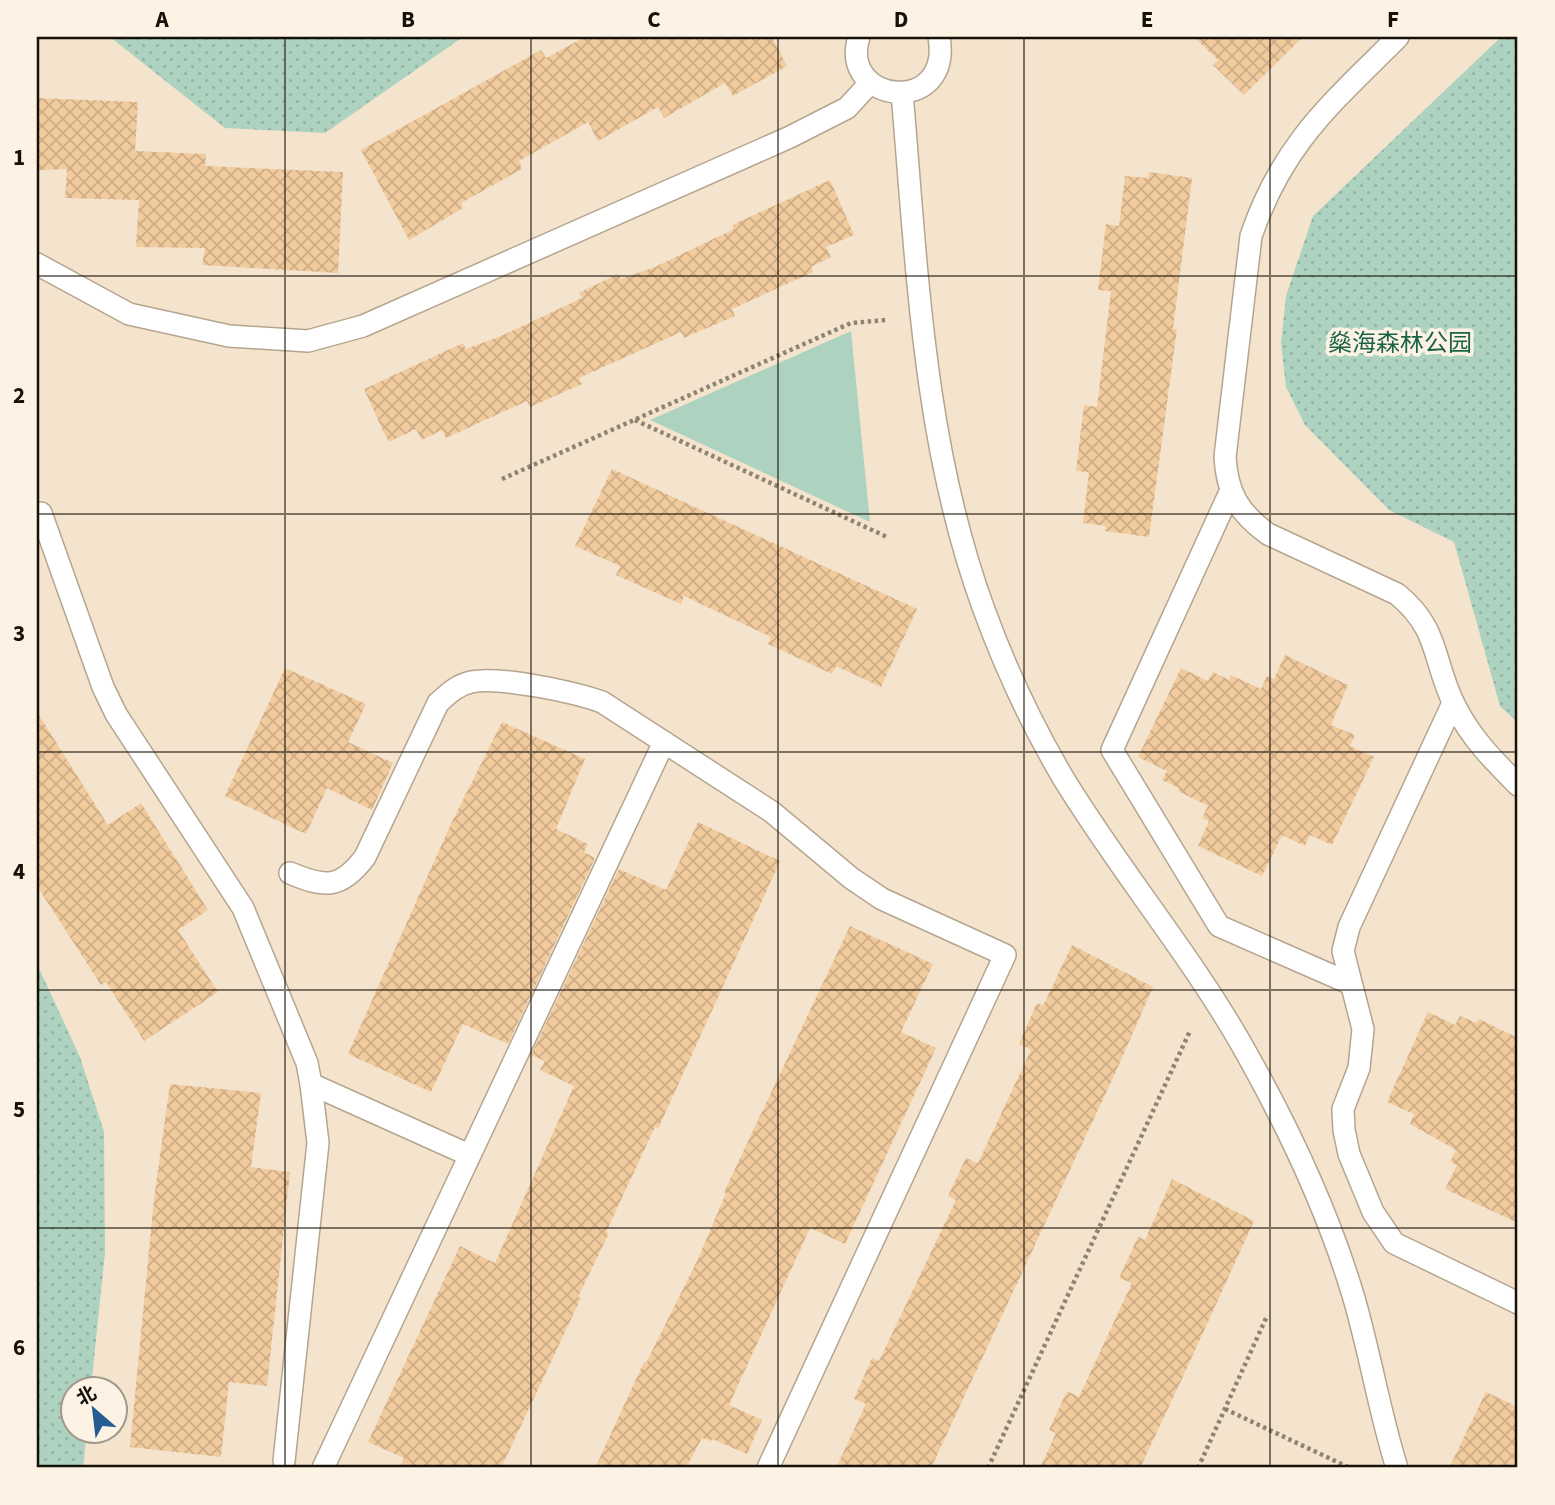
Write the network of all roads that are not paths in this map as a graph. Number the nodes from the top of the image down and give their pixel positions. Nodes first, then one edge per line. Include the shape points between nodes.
1 (859, 37) edge
2 (939, 37) edge
3 (1398, 37) edge
4 (870, 83) junction
5 (902, 93) junction
6 (37, 264) edge
7 (1230, 492) junction
8 (41, 513) dead end
9 (1453, 703) junction
10 (664, 742) junction
11 (1518, 785) edge
12 (290, 873) dead end
13 (1349, 983) junction
14 (312, 1084) junction
15 (469, 1155) junction
16 (1518, 1303) edge
17 (284, 1461) dead end
18 (323, 1468) edge
19 (768, 1468) edge
20 (1397, 1468) edge

1 - 4 lane via 857,58
2 - 5 lane via 940,64 933,76 923,86
3 - 7 lane via 1306,131 1280,167 1259,214 1251,236 1225,457
4 - 5 lane
4 - 6 lane via 847,108 790,137 327,338 256,340 130,314
5 - 20 lane via 927,373 966,559 1000,648 1063,778 1247,1052 1276,1107 1320,1203 1353,1294
7 - 9 lane via 1240,510 1268,534 1397,594 1413,608 1429,629
7 - 13 lane via 1112,750 1219,926
8 - 14 lane via 103,687 243,908
9 - 11 lane via 1473,738
9 - 13 lane via 1349,927 1343,951
10 - 12 lane via 585,696 489,680 468,682 452,690 428,719 353,874 335,883 317,884
10 - 15 lane
10 - 19 lane via 772,812 882,899 1005,955
13 - 16 lane via 1363,1038 1359,1068 1343,1109 1344,1130 1373,1212 1394,1243
14 - 15 lane
14 - 17 lane via 318,1143
15 - 18 lane

